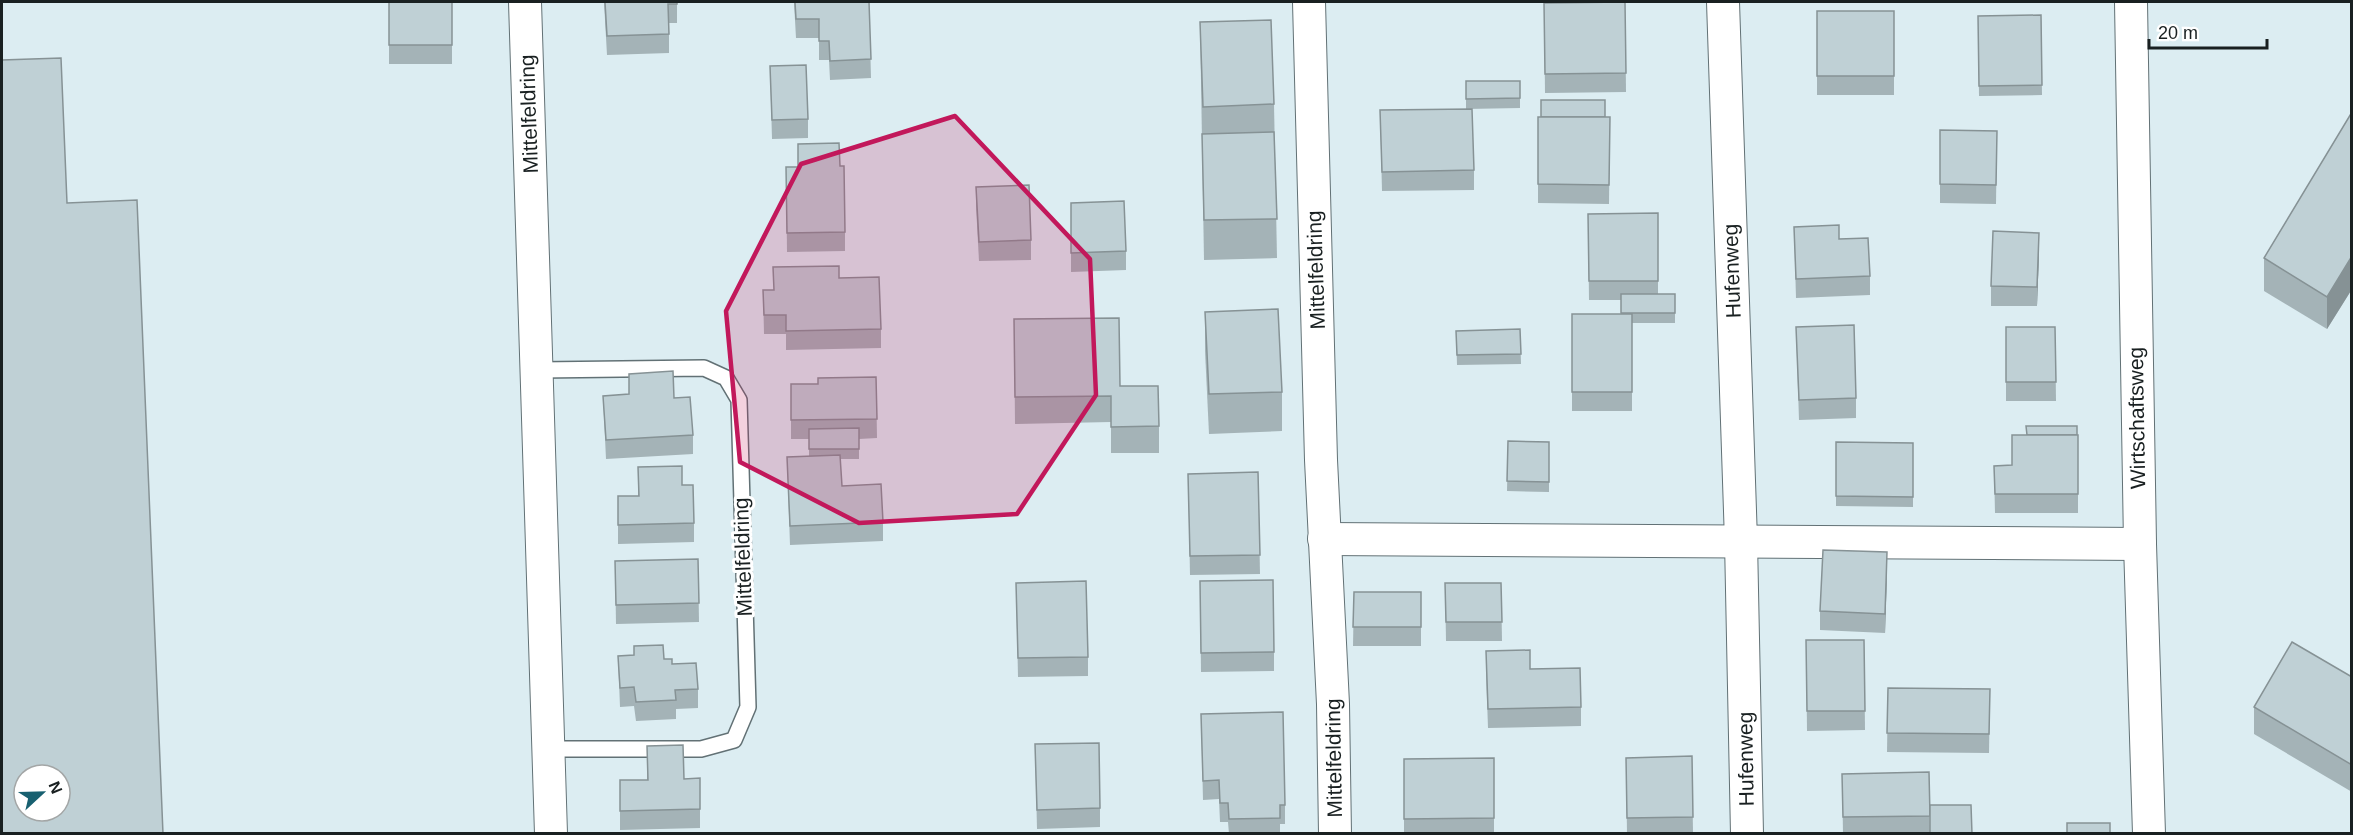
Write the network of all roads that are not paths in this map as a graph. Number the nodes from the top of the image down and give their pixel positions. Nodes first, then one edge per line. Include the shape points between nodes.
1 (525, 2) edge
2 (1309, 2) edge
3 (1724, 2) edge
4 (2131, 2) edge
5 (539, 370) junction
6 (1324, 539) junction
7 (1741, 541) junction
8 (2139, 544) junction
9 (549, 749) junction
10 (551, 834) edge
11 (1335, 834) edge
12 (1747, 834) edge
13 (2149, 834) edge

1 - 5 street, Mittelfeldring
2 - 6 street, Mittelfeldring
3 - 7 street, Hufenweg
4 - 8 street, Wirtschaftsweg
5 - 9 street, Mittelfeldring
5 - 9 lane, Mittelfeldring via 704,368 726,378 738,400 748,696 748,707 734,740 701,749
6 - 7 street
6 - 11 street, Mittelfeldring
7 - 8 street
7 - 12 street, Hufenweg
8 - 13 street, Wirtschaftsweg
9 - 10 street, Mittelfeldring

